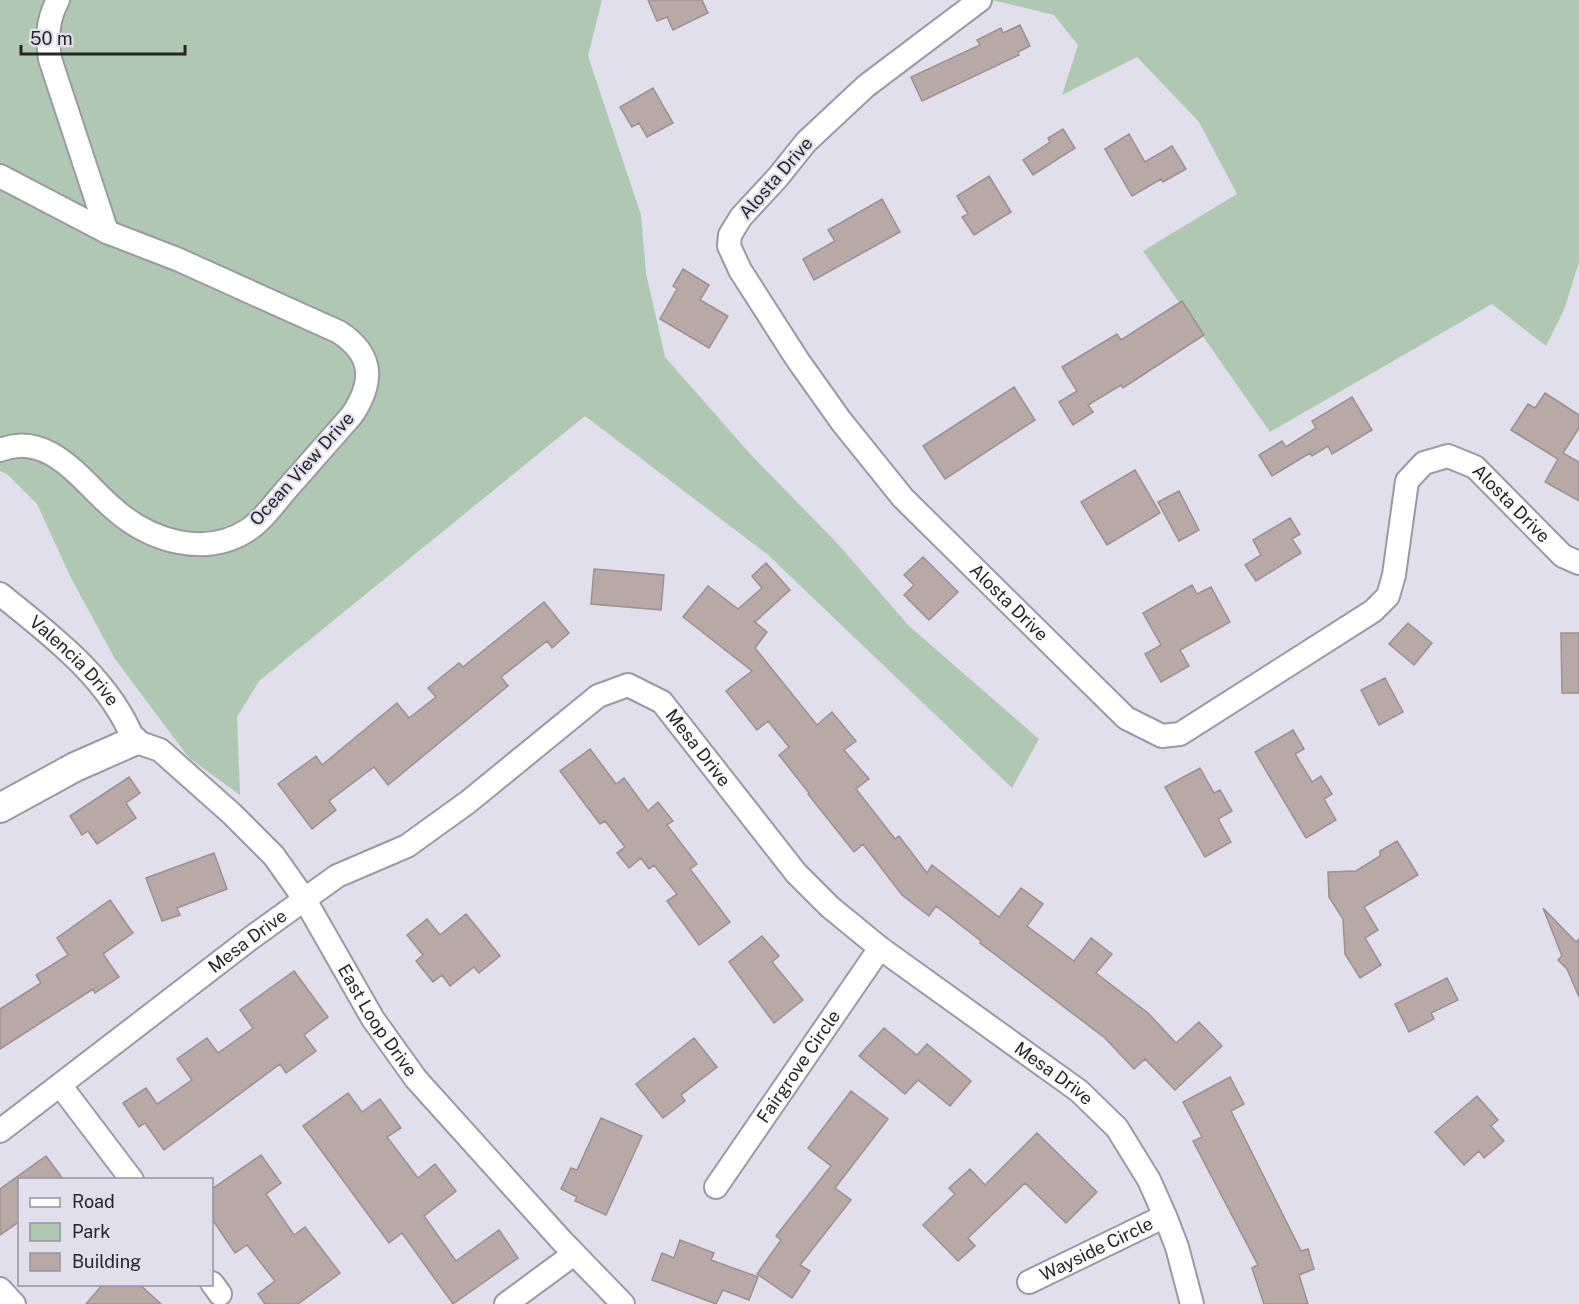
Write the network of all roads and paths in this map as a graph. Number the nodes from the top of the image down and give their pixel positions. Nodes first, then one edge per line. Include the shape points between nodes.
1 (58, 0) edge
2 (980, 0) edge
3 (0, 176) edge
4 (107, 232) junction
5 (0, 450) edge
6 (1579, 563) edge
7 (0, 594) edge
8 (134, 741) junction
9 (0, 808) edge
10 (305, 900) junction
11 (880, 948) junction
12 (60, 1085) junction
13 (0, 1131) edge
14 (131, 1178) edge
15 (716, 1187) dead end
16 (1165, 1216) junction
17 (574, 1254) junction
18 (1029, 1282) dead end
19 (0, 1289) edge
20 (14, 1304) edge
21 (507, 1304) edge
22 (623, 1304) edge
23 (1192, 1304) edge

1 - 4 street via 47,37 50,59
2 - 6 street, Alosta Drive via 866,86 806,142 741,217 730,235 729,246 797,359 903,498 1126,718 1162,736 1180,734 1373,611 1388,596 1394,575 1407,481 1424,463 1448,456 1475,467 1563,556
3 - 4 street, Ocean View Drive
4 - 5 street, Ocean View Drive via 177,259 352,340 367,367 368,383 363,398 258,522 233,538 216,543 180,543 146,531 114,510 78,473 46,451 18,445
7 - 8 street, Valencia Drive via 64,646 88,672 124,716
8 - 9 street via 75,767
8 - 10 street, East Loop Drive via 160,750 232,814 274,856
10 - 11 street, Mesa Drive via 338,876 407,846 468,802 598,696 628,686 662,702 796,873
10 - 12 street, Mesa Drive
10 - 17 street, East Loop Drive via 373,1019 416,1079
11 - 15 street, Fairgrove Circle
11 - 16 street, Mesa Drive via 1079,1091 1118,1128
12 - 13 street, Mesa Drive
12 - 14 street
16 - 18 street, Wayside Circle
16 - 23 street, Mesa Drive
17 - 21 street
17 - 22 street, East Loop Drive
19 - 20 street

